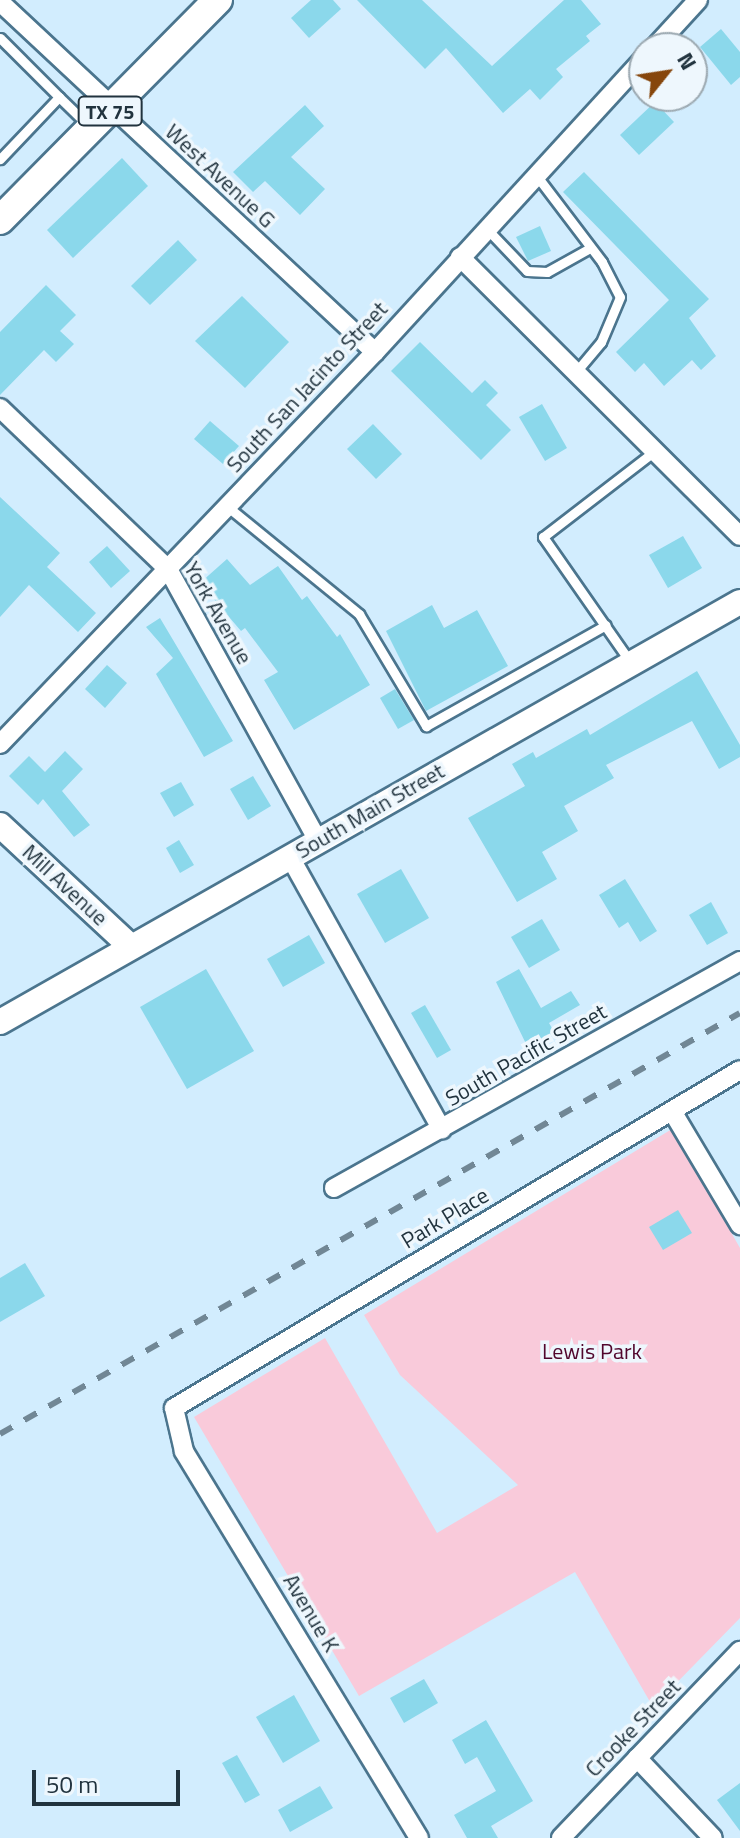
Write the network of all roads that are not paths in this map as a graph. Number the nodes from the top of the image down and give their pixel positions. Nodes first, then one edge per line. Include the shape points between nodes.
1 (218, 0) edge
2 (698, 0) edge
3 (0, 2) edge
4 (669, 32) edge
5 (0, 38) edge
6 (628, 75) edge
7 (59, 97) junction
8 (113, 109) junction
9 (92, 129) junction
10 (0, 159) edge
11 (536, 175) junction
12 (0, 220) edge
13 (486, 228) junction
14 (590, 248) junction
15 (460, 257) junction
16 (375, 352) junction
17 (577, 371) junction
18 (0, 408) edge
19 (656, 450) junction
20 (228, 507) junction
21 (740, 536) edge
22 (168, 569) junction
23 (740, 602) edge
24 (606, 625) junction
25 (631, 663) junction
26 (0, 744) edge
27 (0, 825) edge
28 (318, 841) junction
29 (290, 857) junction
30 (130, 946) junction
31 (740, 961) edge
32 (0, 1022) edge
33 (740, 1070) edge
34 (672, 1111) junction
35 (442, 1130) junction
36 (334, 1188) dead end
37 (740, 1225) edge
38 (174, 1408) joint
39 (740, 1651) edge
40 (637, 1758) junction
41 (419, 1838) edge
42 (561, 1838) edge
43 (713, 1838) edge

1 - 8 main road, TX 75
2 - 4 street
3 - 8 street, West Avenue G
5 - 7 lane
6 - 11 street, South San Jacinto Street
7 - 9 lane
7 - 10 lane
8 - 9 main road, TX 75
8 - 16 street, West Avenue G
9 - 12 main road, TX 75
11 - 13 street, South San Jacinto Street
11 - 14 lane
13 - 14 lane via 527,271 547,272
13 - 15 street, South San Jacinto Street
14 - 17 lane via 620,297 601,342
15 - 16 street, South San Jacinto Street
15 - 17 street
16 - 20 street, South San Jacinto Street
17 - 19 street
18 - 22 street, York Avenue
19 - 21 street
19 - 24 lane via 543,537
20 - 22 street, South San Jacinto Street
20 - 24 lane via 359,614 426,726
22 - 26 street, South San Jacinto Street
22 - 28 street, York Avenue
23 - 25 street, South Main Street
24 - 25 lane
25 - 28 street, South Main Street
27 - 30 street, Mill Avenue
28 - 29 street, South Main Street
29 - 30 street, South Main Street
29 - 35 street
30 - 32 street, South Main Street
31 - 35 street, South Pacific Street
33 - 34 street, Park Place
34 - 37 street
34 - 38 street, Park Place
35 - 36 street, South Pacific Street
38 - 41 street, Avenue K via 184,1451
39 - 40 street, Crooke Street
40 - 42 street, Crooke Street
40 - 43 street

